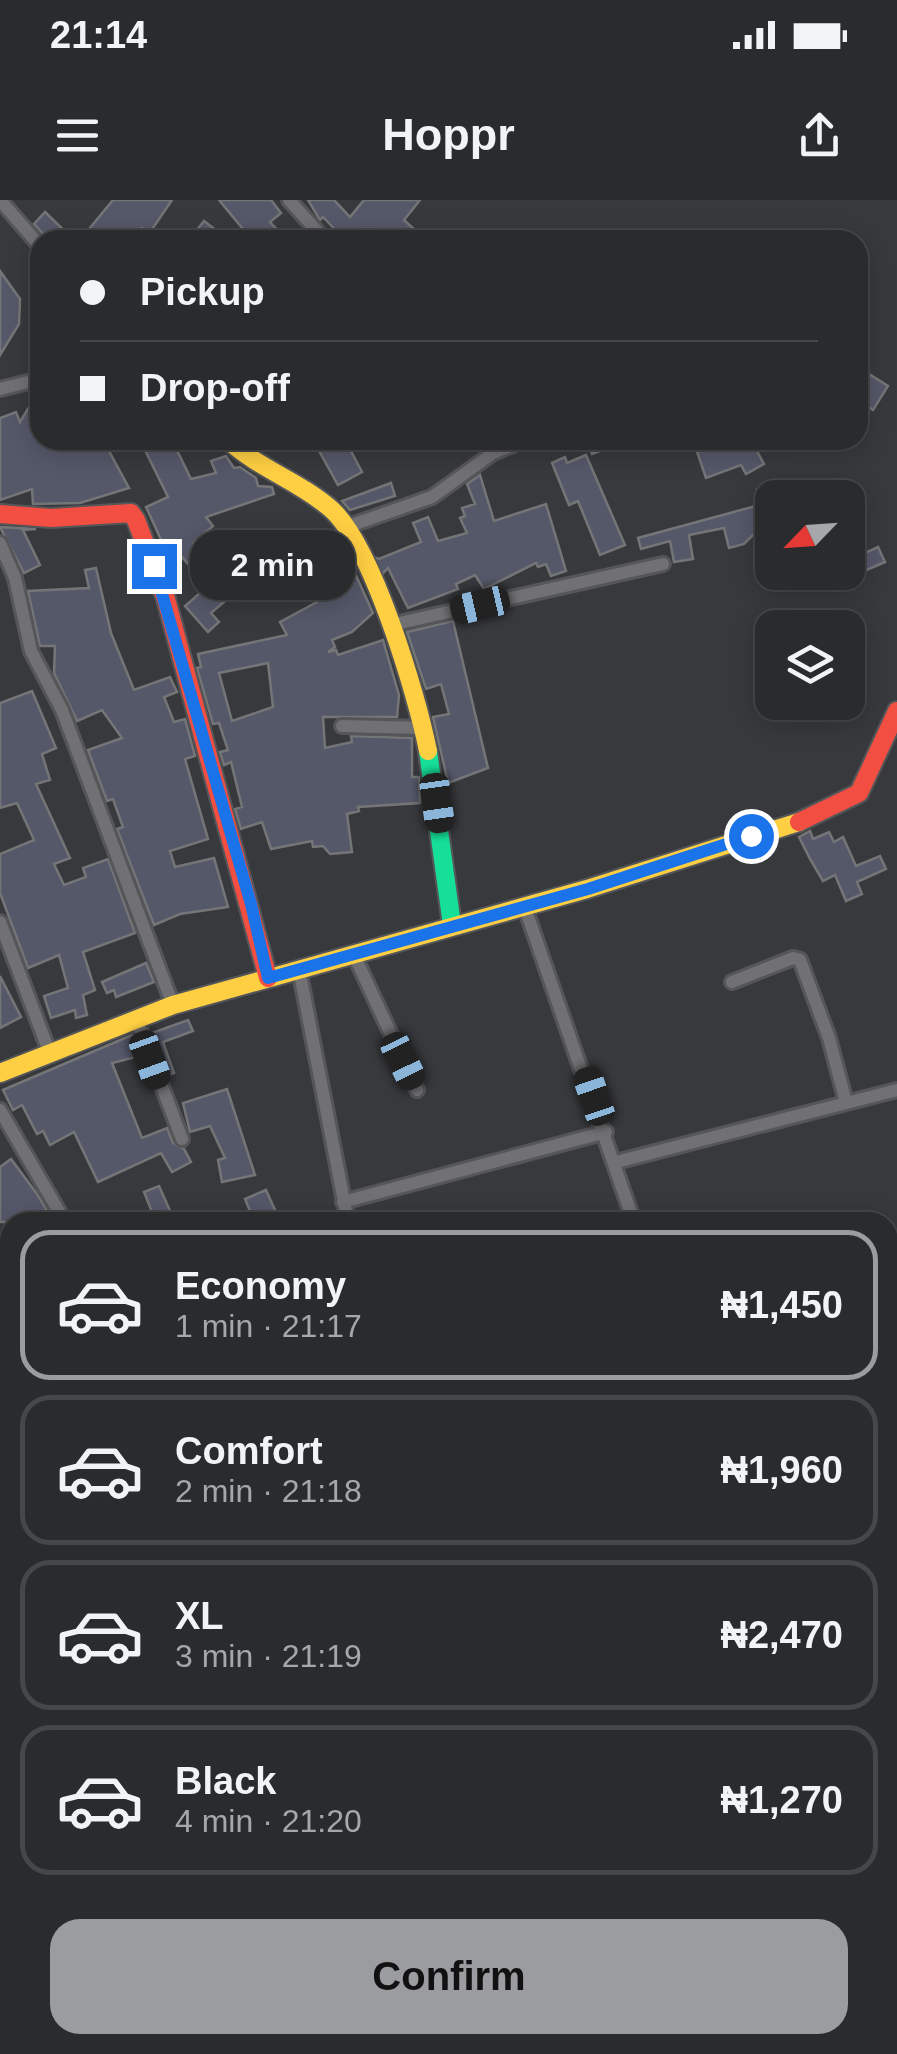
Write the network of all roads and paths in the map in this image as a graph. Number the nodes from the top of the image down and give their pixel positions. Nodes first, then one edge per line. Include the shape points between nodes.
1 (0, 200) edge
2 (289, 200) edge
3 (317, 230) edge
4 (30, 234) edge
5 (30, 382) edge
6 (0, 389) edge
7 (240, 450) edge
8 (500, 450) edge
9 (0, 514) edge
10 (349, 526) junction
11 (0, 543) edge
12 (663, 564) dead end
13 (394, 624) junction
14 (897, 711) edge
15 (342, 726) dead end
16 (423, 728) junction
17 (524, 905) junction
18 (0, 922) edge
19 (452, 926) junction
20 (354, 954) junction
21 (299, 969) junction
22 (268, 978) junction
23 (732, 982) dead end
24 (173, 1005) junction
25 (136, 1018) junction
26 (48, 1052) junction
27 (0, 1073) edge
28 (417, 1090) dead end
29 (897, 1090) edge
30 (846, 1102) junction
31 (0, 1110) edge
32 (606, 1132) junction
33 (182, 1140) dead end
34 (616, 1162) junction
35 (343, 1202) junction
36 (60, 1212) edge
37 (346, 1212) edge
38 (631, 1212) edge

1 - 4 street
2 - 3 street
5 - 6 street
7 - 10 street via 319,497
8 - 10 street via 432,497
9 - 22 street via 131,513 136,520 166,598
10 - 13 street
11 - 24 street via 15,578 30,651 62,710
12 - 13 street
13 - 16 street
14 - 17 street via 872,774 859,794 837,807
15 - 16 street
16 - 19 street
17 - 19 street
17 - 32 street
18 - 26 street
19 - 20 street
20 - 21 street
20 - 28 street
21 - 22 street
21 - 35 street
22 - 24 street
23 - 30 street via 800,960
24 - 25 street
25 - 26 street
25 - 33 street
26 - 27 street
29 - 30 street
30 - 34 street
31 - 36 street
32 - 34 street
32 - 35 street
34 - 38 street
35 - 37 street

